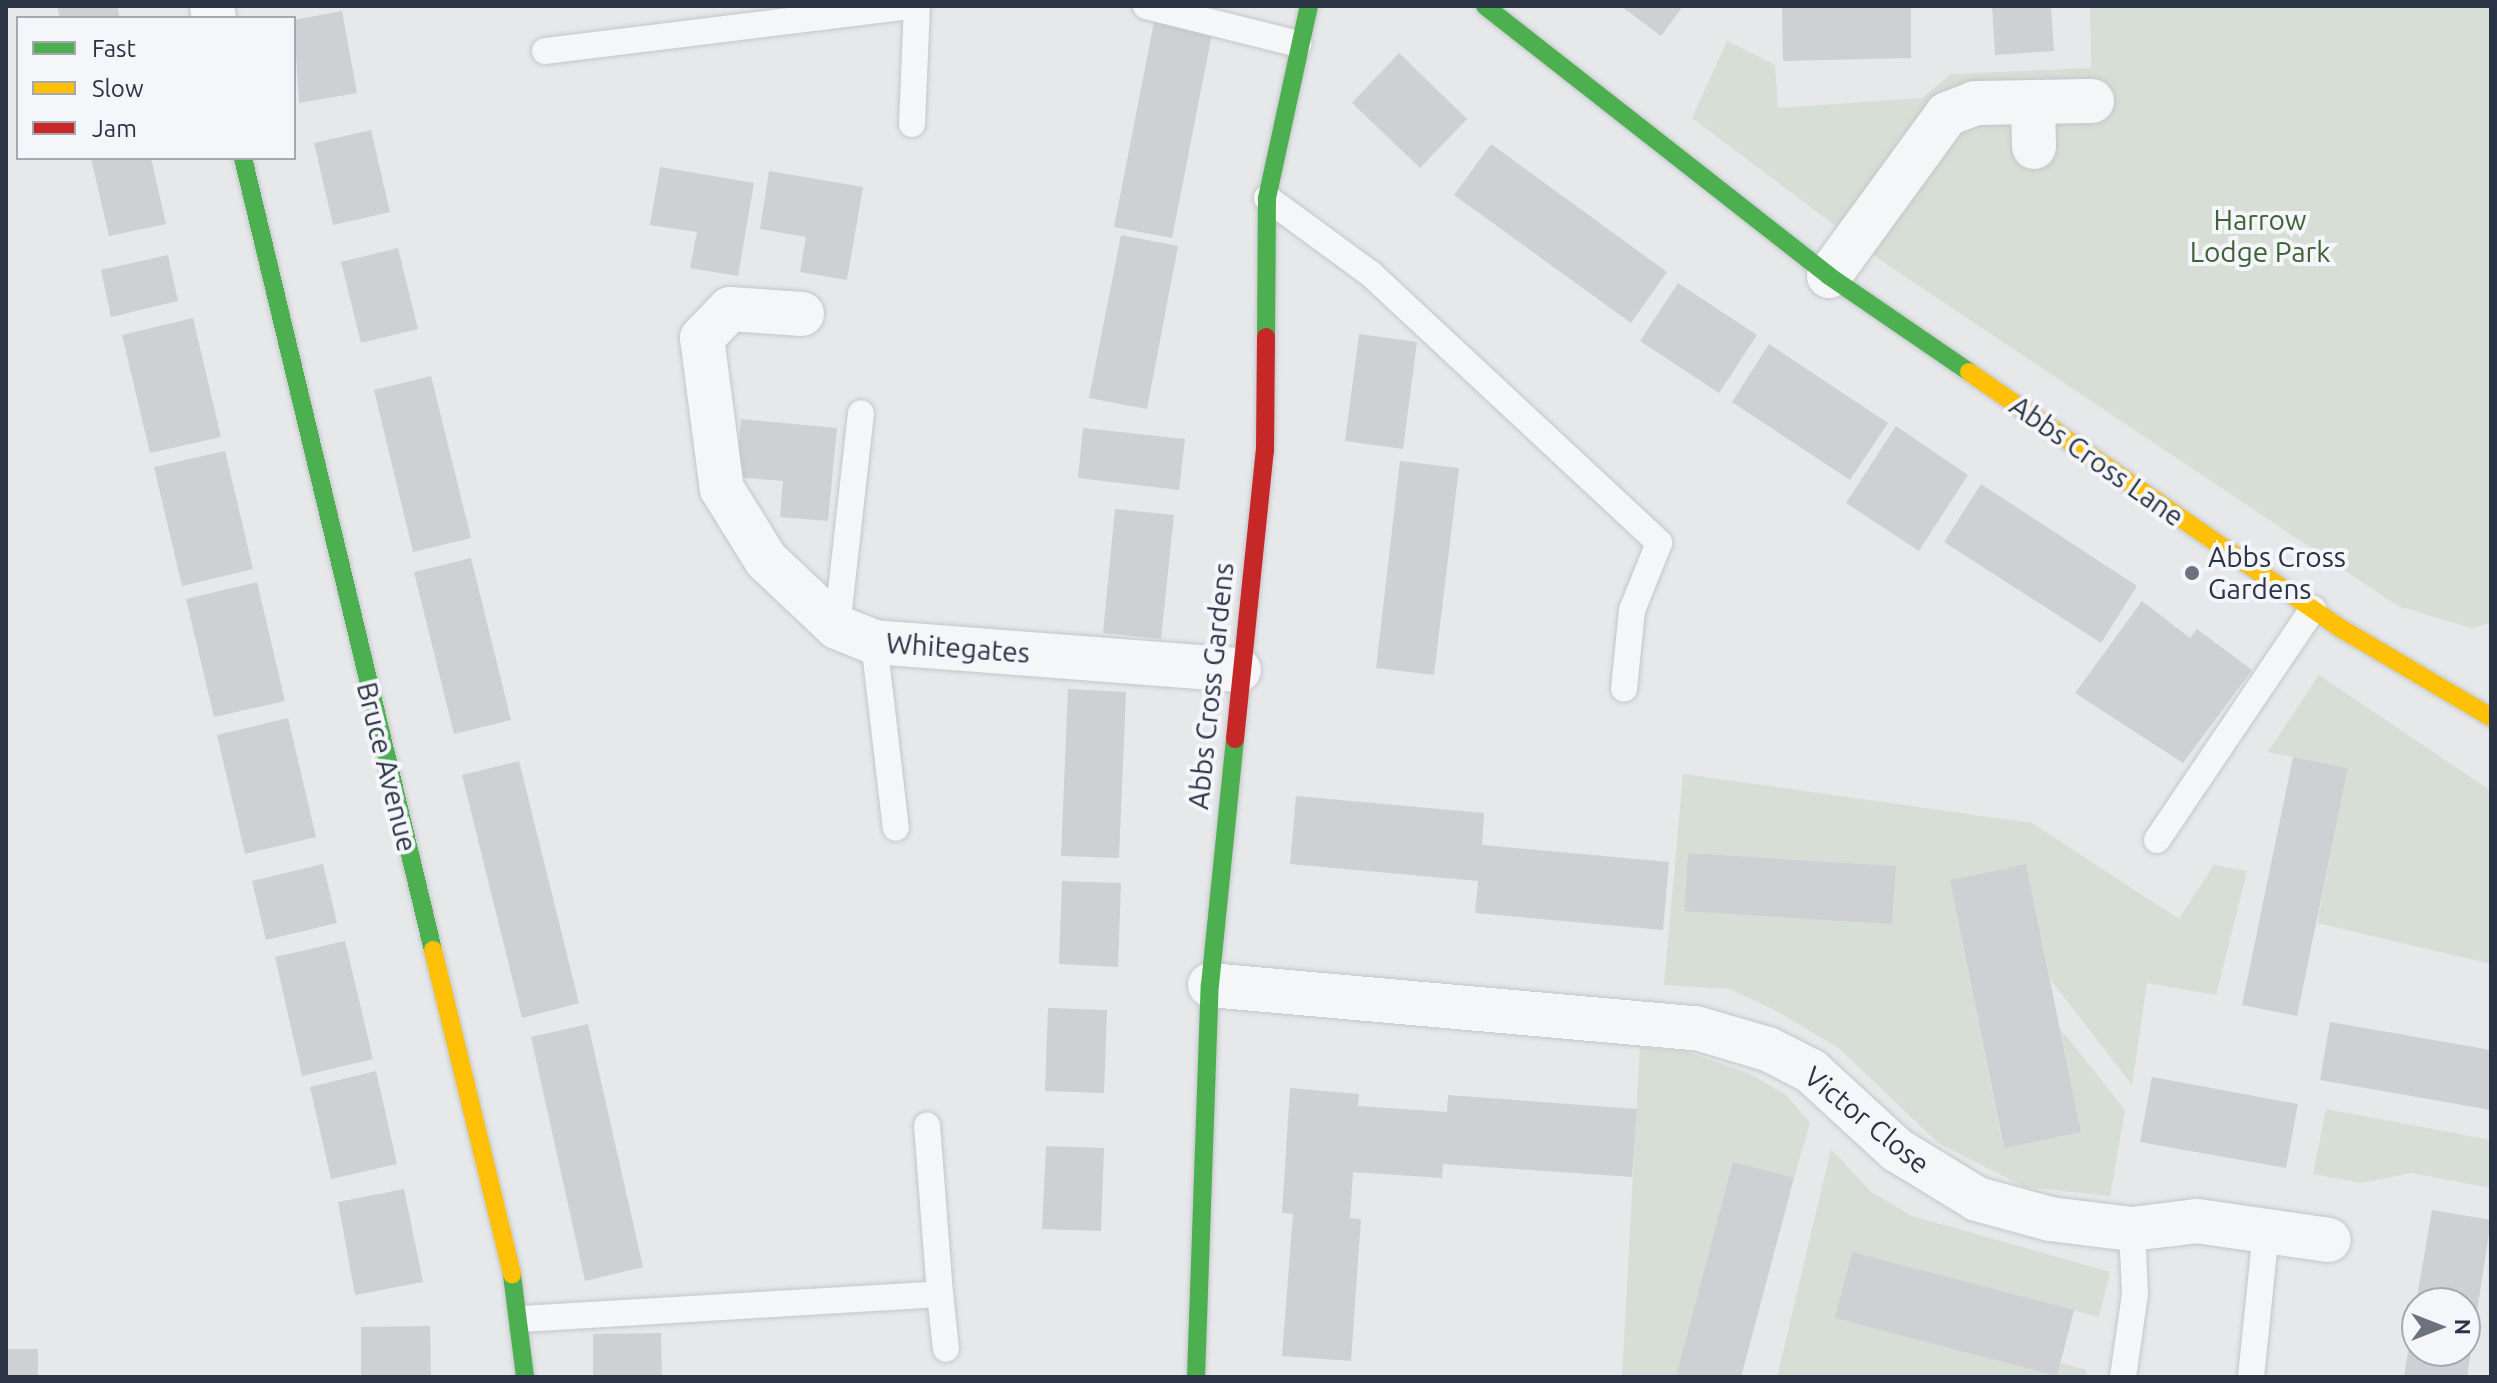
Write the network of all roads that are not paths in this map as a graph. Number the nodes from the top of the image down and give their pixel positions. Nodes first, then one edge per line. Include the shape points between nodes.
1 (915, 6) edge
2 (1146, 6) edge
3 (1309, 6) edge
4 (1485, 6) edge
5 (1298, 44) junction
6 (545, 51) dead end
7 (2092, 101) dead end
8 (2033, 102) junction
9 (912, 124) dead end
10 (2034, 147) dead end
11 (243, 160) edge
12 (1267, 198) junction
13 (1829, 276) junction
14 (802, 314) dead end
15 (861, 413) dead end
16 (2313, 609) junction
17 (855, 634) junction
18 (1239, 670) junction
19 (1624, 689) dead end
20 (2491, 717) edge
21 (896, 828) dead end
22 (2157, 840) dead end
23 (1210, 985) junction
24 (927, 1125) dead end
25 (2132, 1229) junction
26 (2266, 1231) junction
27 (2329, 1240) dead end
28 (940, 1294) junction
29 (522, 1319) junction
30 (946, 1349) dead end
31 (525, 1377) edge
32 (1196, 1377) edge
33 (2123, 1377) edge
34 (2251, 1377) edge

1 - 6 lane
1 - 9 lane
2 - 5 lane
3 - 5 street, Abbs Cross Gardens
4 - 13 street, Abbs Cross Lane
5 - 12 street, Abbs Cross Gardens
7 - 8 street
8 - 10 street
8 - 13 street via 1975,103 1947,114
11 - 29 street, Bruce Avenue
12 - 18 street, Abbs Cross Gardens via 1265,451
12 - 19 lane via 1371,274 1659,543 1632,610
13 - 16 street, Abbs Cross Lane
14 - 17 street via 730,309 702,338 722,489 766,560
15 - 17 lane
16 - 20 street, Abbs Cross Lane
16 - 22 lane
17 - 18 street, Whitegates
17 - 21 lane
18 - 23 street, Abbs Cross Gardens
23 - 25 street, Victor Close via 1696,1028 1768,1049 1811,1071 1897,1150 1977,1199 2050,1219
23 - 32 street, Abbs Cross Gardens
24 - 28 lane
25 - 26 street, Victor Close via 2197,1221
25 - 33 lane via 2135,1294
26 - 27 street, Victor Close
26 - 34 lane
28 - 29 lane
28 - 30 lane
29 - 31 street, Bruce Avenue

